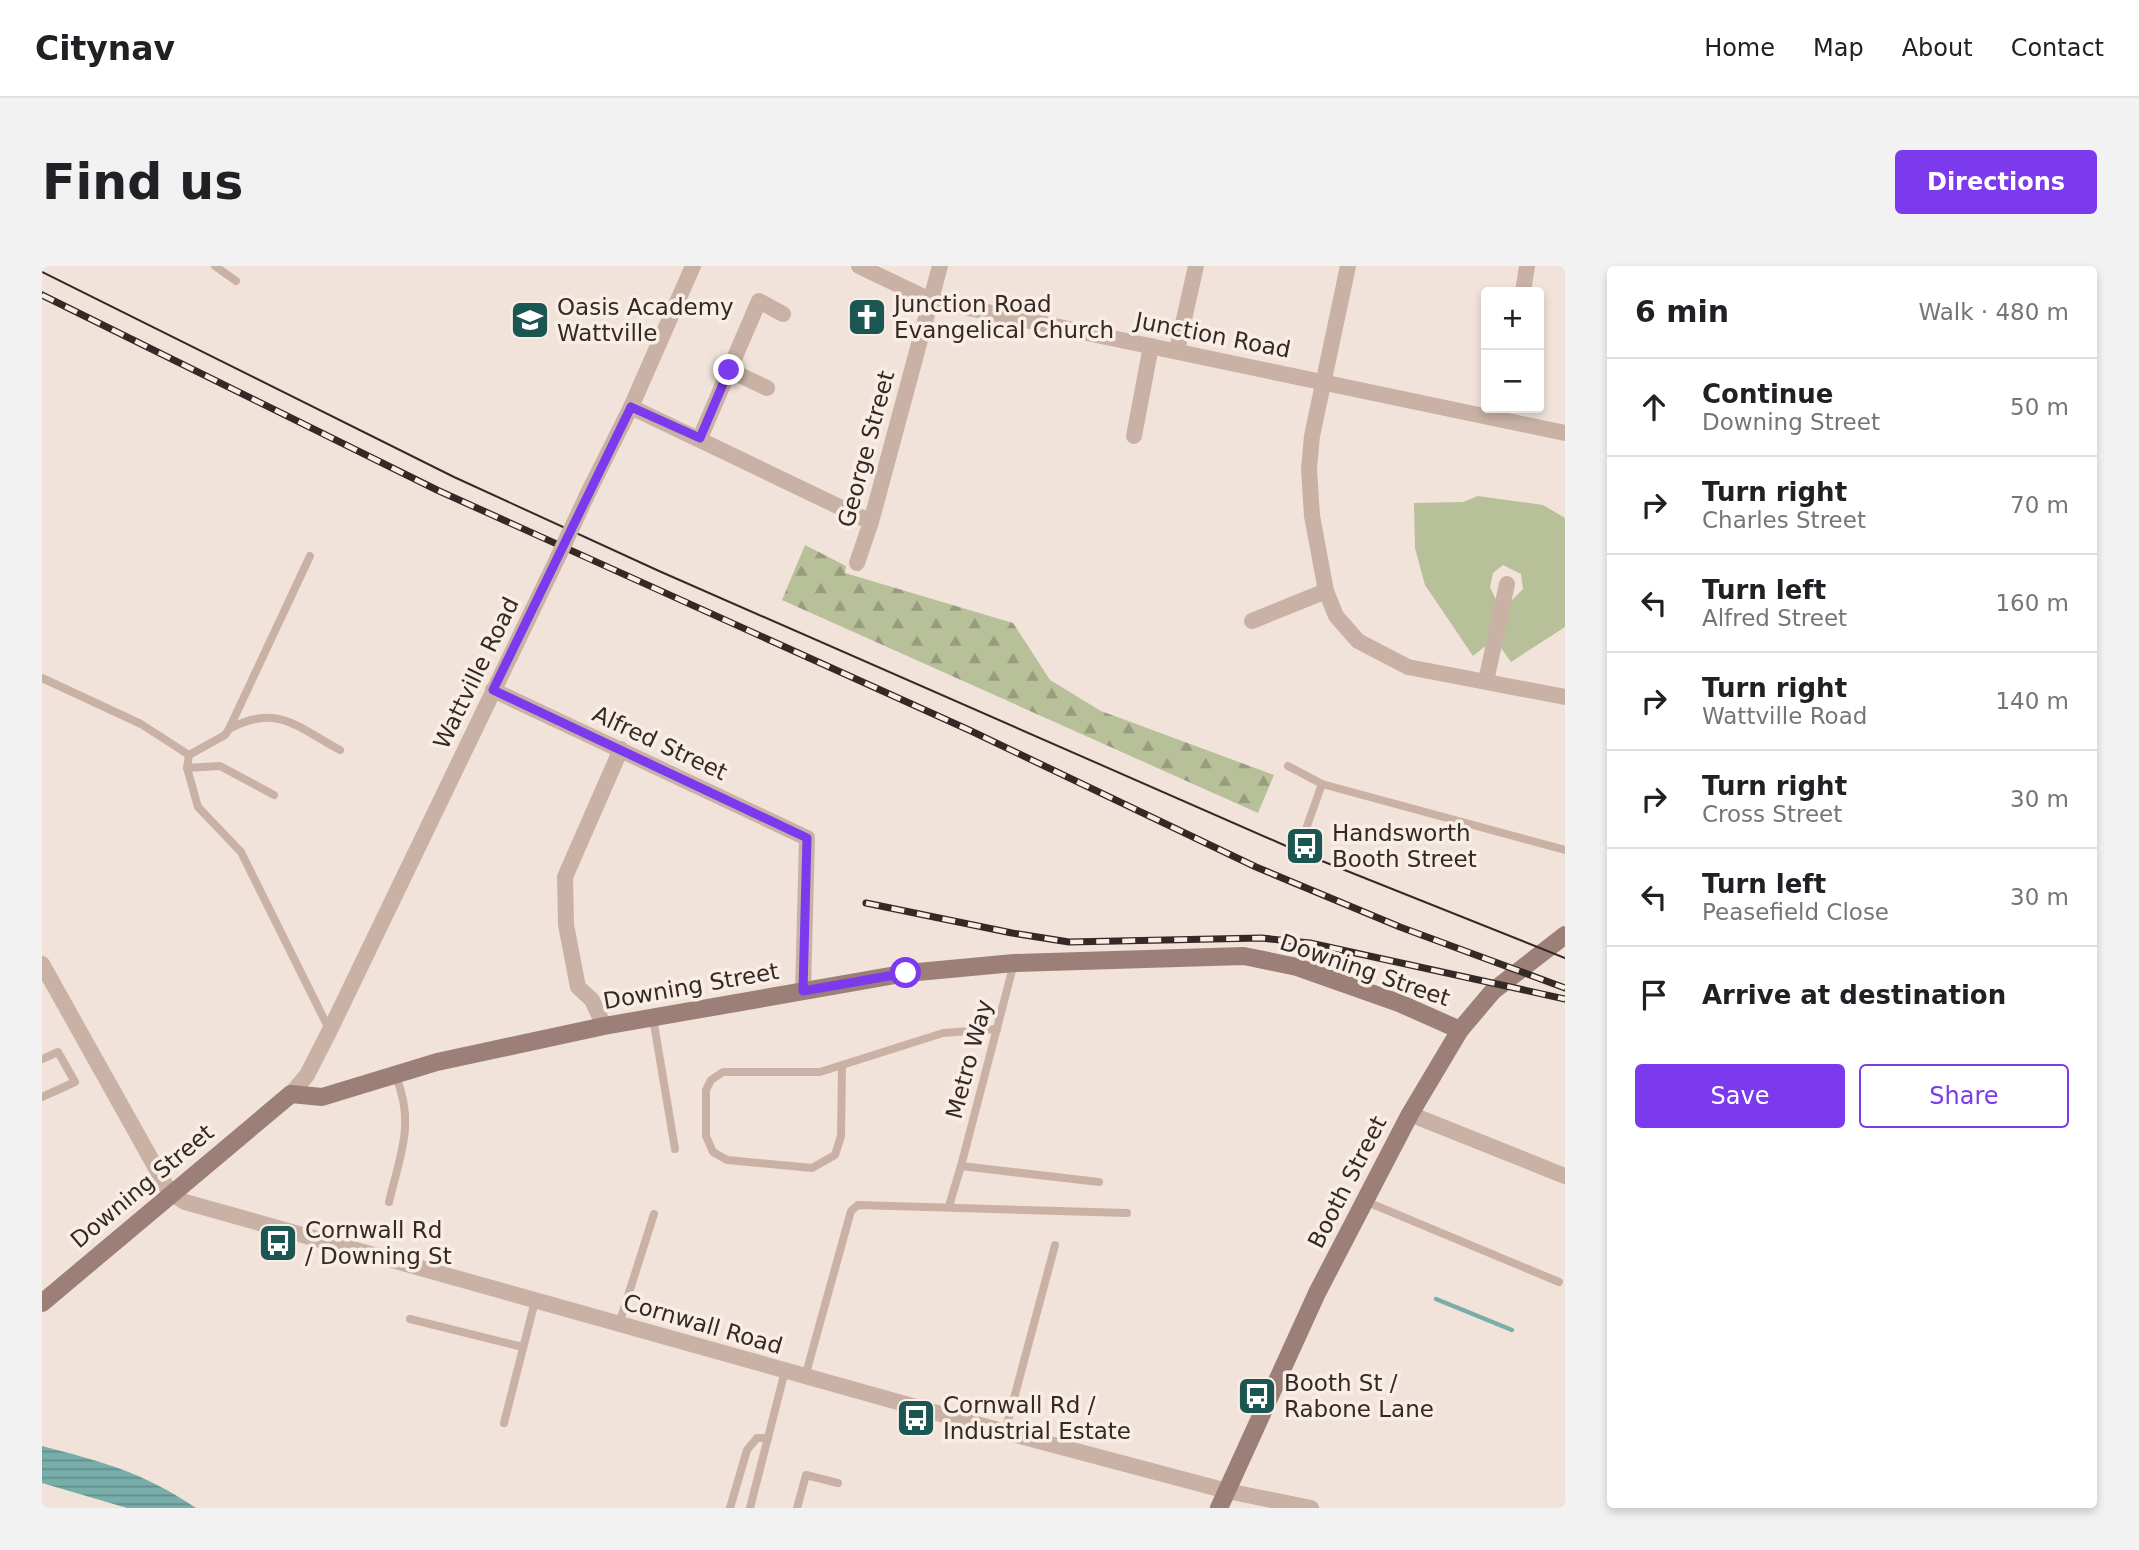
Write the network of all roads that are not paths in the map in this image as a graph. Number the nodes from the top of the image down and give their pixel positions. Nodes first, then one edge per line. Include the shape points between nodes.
1 (215, 266) edge
2 (693, 266) edge
3 (859, 266) edge
4 (940, 266) edge
5 (1196, 266) edge
6 (1348, 266) edge
7 (1527, 266) edge
8 (236, 281) dead end
9 (1524, 287) edge
10 (930, 300) junction
11 (783, 314) dead end
12 (1150, 346) junction
13 (1177, 351) junction
14 (729, 370) junction
15 (1324, 381) junction
16 (767, 388) dead end
17 (631, 407) junction
18 (1506, 415) edge
19 (1565, 433) edge
20 (1134, 436) dead end
21 (700, 438) junction
22 (872, 522) junction
23 (310, 556) dead end
24 (857, 563) dead end
25 (1507, 583) dead end
26 (1326, 591) junction
27 (1252, 621) dead end
28 (42, 678) edge
29 (1486, 681) junction
30 (493, 690) junction
31 (1565, 697) edge
32 (229, 729) junction
33 (340, 750) dead end
34 (621, 750) junction
35 (189, 755) junction
36 (1288, 766) dead end
37 (187, 768) junction
38 (1322, 783) junction
39 (274, 795) dead end
40 (1302, 840) dead end
41 (1565, 850) edge
42 (1565, 935) edge
43 (1014, 962) junction
44 (42, 964) edge
45 (803, 991) junction
46 (653, 1018) junction
47 (604, 1026) junction
48 (996, 1029) junction
49 (330, 1030) junction
50 (1460, 1030) junction
51 (42, 1059) edge
52 (842, 1065) junction
53 (395, 1075) junction
54 (291, 1094) junction
55 (42, 1097) edge
56 (1410, 1114) junction
57 (675, 1149) dead end
58 (961, 1166) junction
59 (1565, 1176) edge
60 (1099, 1182) dead end
61 (170, 1193) junction
62 (1365, 1201) junction
63 (388, 1202) dead end
64 (949, 1206) junction
65 (1127, 1213) dead end
66 (654, 1214) dead end
67 (1055, 1245) dead end
68 (1559, 1282) dead end
69 (44, 1295) edge
70 (536, 1301) junction
71 (410, 1319) dead end
72 (619, 1324) junction
73 (523, 1347) junction
74 (785, 1371) junction
75 (805, 1377) junction
76 (503, 1423) dead end
77 (1004, 1432) junction
78 (768, 1438) junction
79 (838, 1483) dead end
80 (1227, 1491) junction
81 (800, 1507) edge
82 (730, 1508) edge
83 (750, 1508) edge
84 (1219, 1508) edge
85 (1311, 1508) edge

1 - 8 lane
2 - 17 street, Wattville Road
3 - 10 street, Junction Road
4 - 10 street, George Street
5 - 13 street
6 - 15 street
7 - 9 street
10 - 12 street, Junction Road
10 - 22 street, George Street
11 - 14 street via 759,301
12 - 13 street, Junction Road
12 - 20 street
13 - 15 street, Junction Road
14 - 16 street
14 - 21 street
15 - 18 street, Junction Road
15 - 26 street via 1309,469 1312,516
17 - 21 street
17 - 30 street, Wattville Road, bridge
18 - 19 street, Junction Road
21 - 22 street
22 - 24 street, George Street
23 - 32 lane
25 - 29 street
26 - 27 street
26 - 29 street via 1336,616 1358,641 1408,667
28 - 35 lane via 141,724
29 - 31 street
30 - 34 street, Alfred Street
30 - 49 street, Wattville Road
32 - 33 lane via 245,720 272,716
32 - 35 lane
34 - 45 street, Alfred Street via 807,838
34 - 47 street via 565,877 566,925 578,987 592,1000
35 - 37 lane
36 - 38 lane
37 - 39 lane via 220,766
37 - 49 lane via 198,807 241,852
38 - 40 lane
38 - 41 lane
42 - 50 street, Booth Street via 1493,991
43 - 45 street, Downing Street via 906,973
43 - 48 lane, Metro Way
43 - 50 street, Downing Street via 1107,965 1202,955 1255,958 1297,967
44 - 61 street
45 - 46 street, Downing Street
46 - 47 street, Downing Street
46 - 57 lane
47 - 53 street, Downing Street
48 - 52 lane via 943,1033
48 - 58 lane, Metro Way
49 - 54 street, Wattville Road via 307,1075
50 - 56 street, Booth Street
51 - 55 lane via 58,1052 75,1082
52 - 52 lane via 841,1136 835,1155 812,1168 727,1160 713,1152 706,1136 706,1090 711,1080 723,1072 820,1072
53 - 54 street, Downing Street via 322,1097
53 - 63 lane via 404,1096 407,1124
54 - 61 street, Downing Street
56 - 59 street
56 - 62 street, Booth Street
58 - 60 lane
58 - 64 lane, Metro Way
61 - 69 street, Downing Street
61 - 70 street, Cornwall Road via 185,1202
62 - 68 lane
62 - 80 street, Booth Street via 1317,1293
64 - 65 lane
64 - 75 lane via 858,1205 850,1211
66 - 72 lane
67 - 77 lane
70 - 72 street, Cornwall Road
70 - 73 lane
71 - 73 lane
72 - 74 street, Cornwall Road
73 - 76 lane
74 - 75 street, Cornwall Road
74 - 78 lane
75 - 77 street, Cornwall Road
77 - 80 street, Cornwall Road
78 - 82 lane via 757,1438 747,1450
78 - 83 lane
79 - 81 lane via 806,1475
80 - 84 street, Booth Street
80 - 85 street, Cornwall Road

